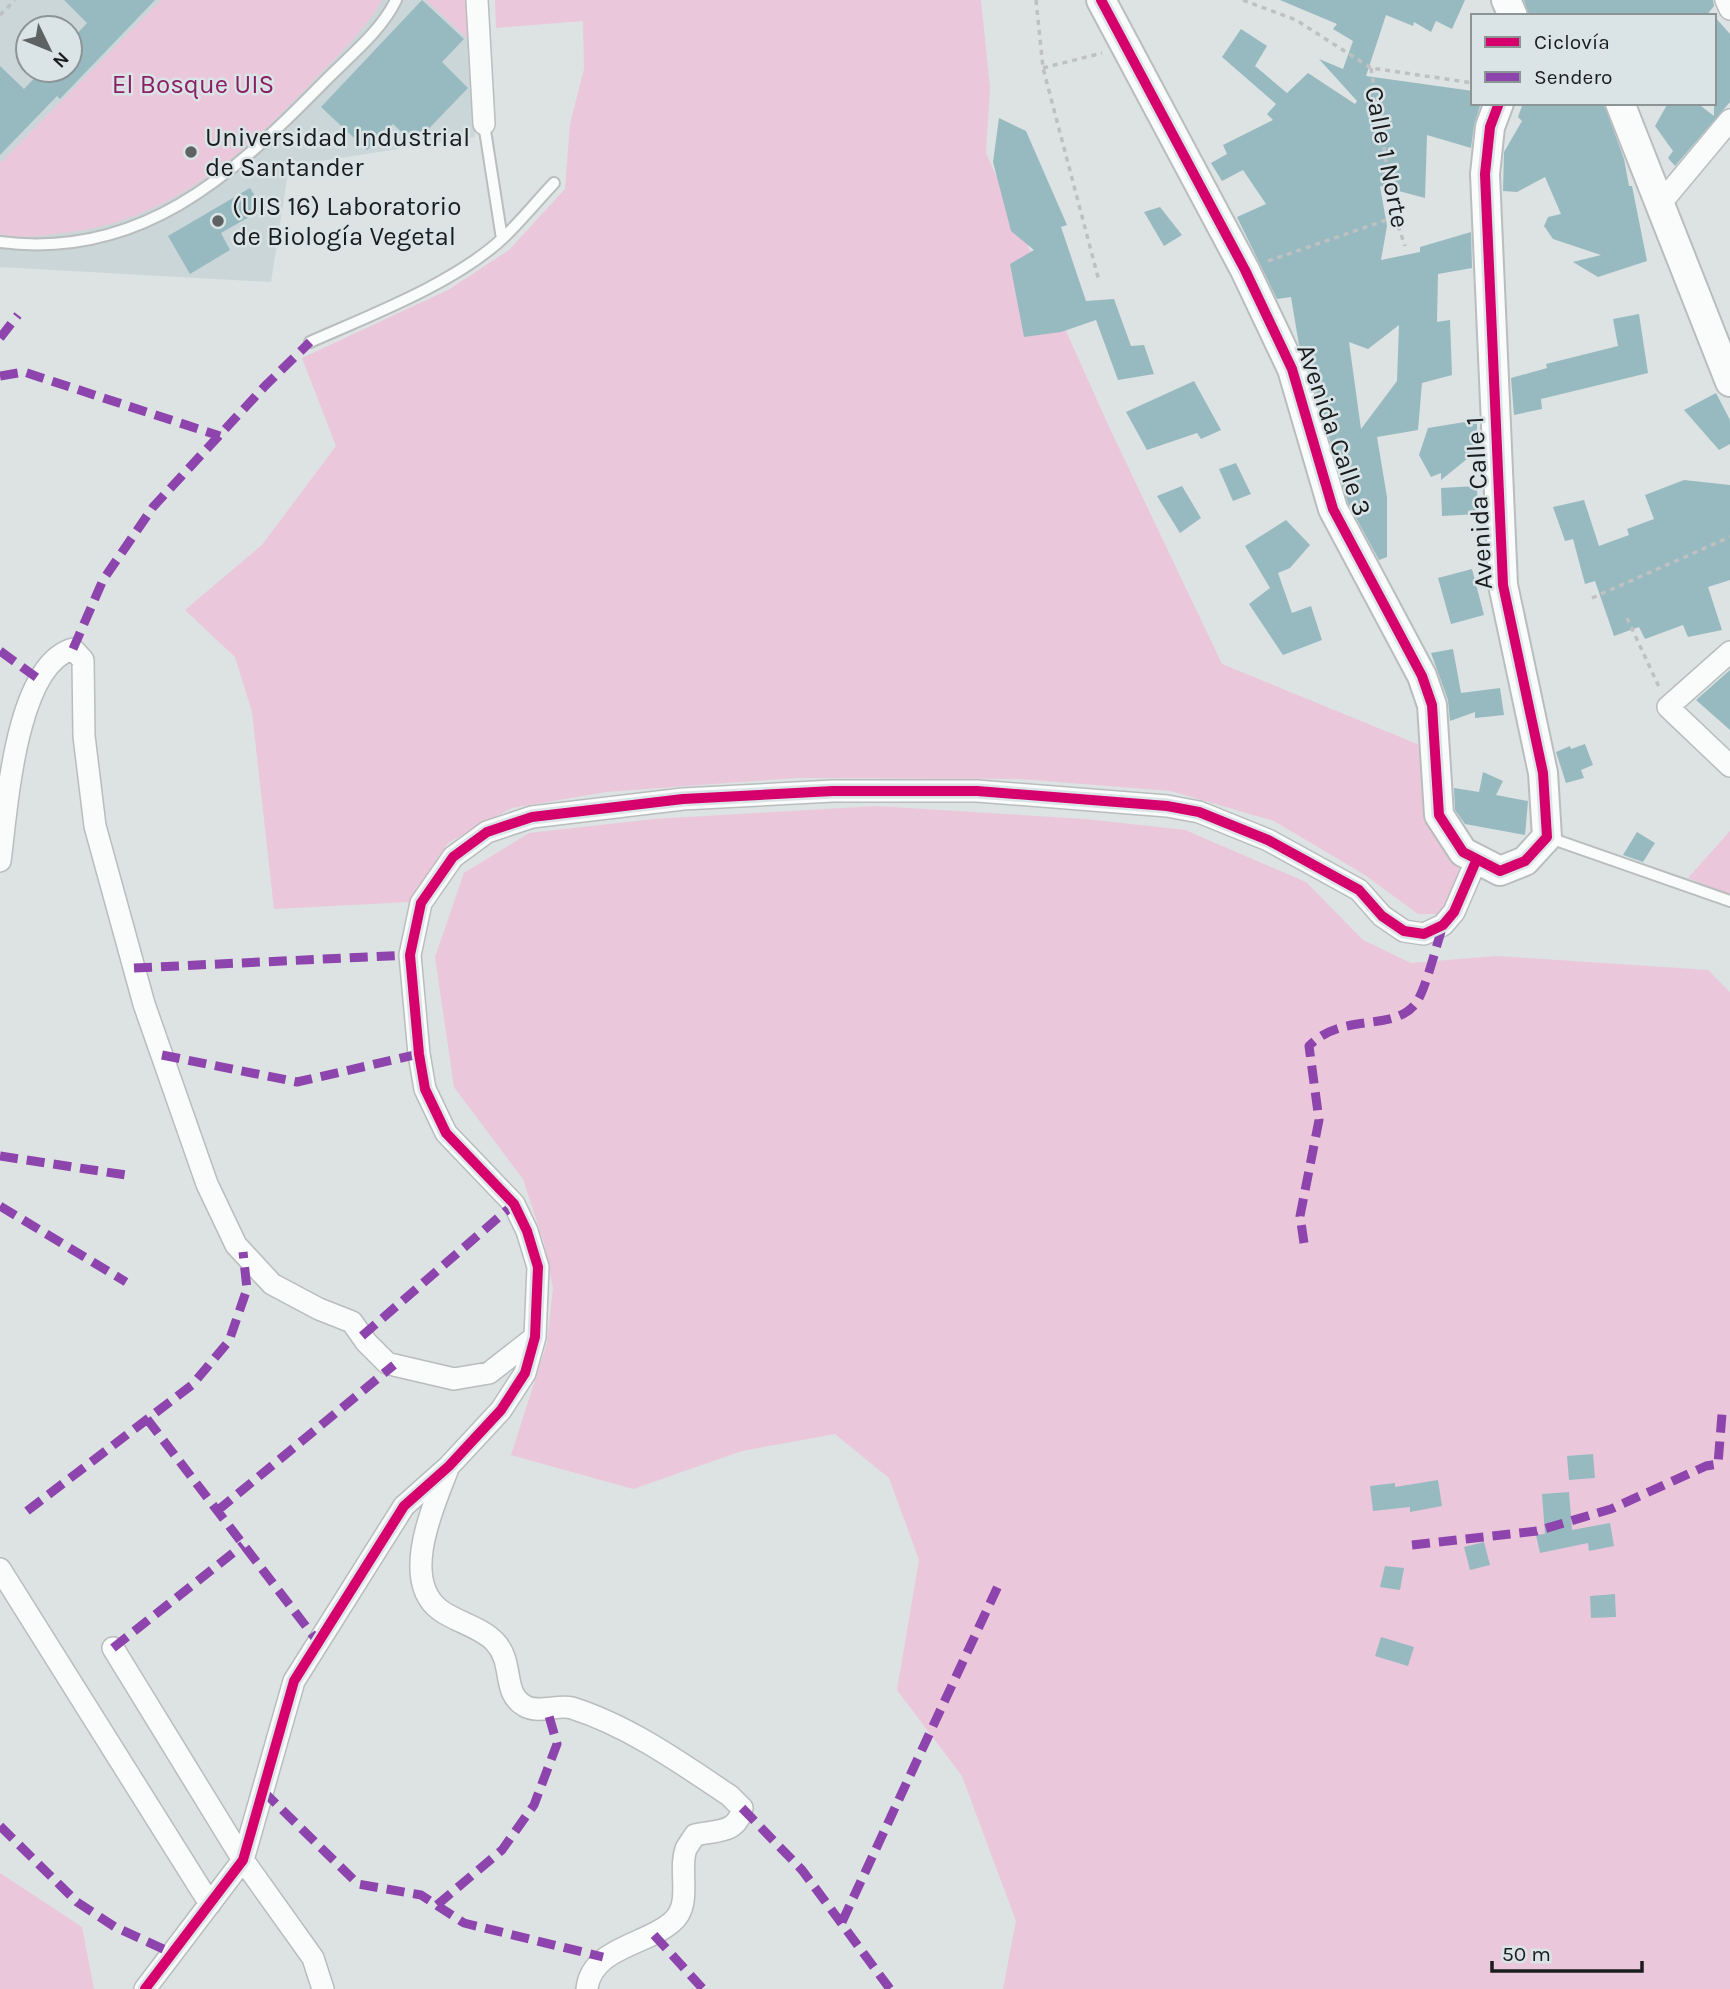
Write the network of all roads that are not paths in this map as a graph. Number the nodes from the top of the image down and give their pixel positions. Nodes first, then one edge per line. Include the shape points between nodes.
1 (396, 0) edge
2 (477, 0) edge
3 (1101, 0) edge
4 (1726, 0) edge
5 (1730, 9) edge
6 (1498, 105) edge
7 (1621, 105) edge
8 (1730, 120) edge
9 (484, 124) joint
10 (554, 183) dead end
11 (1660, 204) junction
12 (502, 239) junction
13 (0, 242) edge
14 (310, 342) dead end
15 (1730, 382) edge
16 (1730, 652) edge
17 (1730, 766) edge
18 (1548, 837) junction
19 (0, 861) edge
20 (1476, 861) junction
21 (1730, 901) edge
22 (534, 1337) junction
23 (449, 1465) junction
24 (0, 1569) edge
25 (113, 1648) dead end
26 (243, 1860) junction
27 (210, 1904) junction
28 (145, 1989) edge
29 (323, 1989) edge
30 (587, 1989) edge

1 - 13 lane via 380,25 262,145 204,191 118,233 36,247
2 - 9 street
3 - 20 street, Avenida Calle 3 via 1245,270 1292,369 1334,509 1422,677 1432,705 1439,815 1463,852
4 - 5 street
6 - 18 street, Avenida Calle 1 via 1490,127 1485,174 1503,585 1543,773
7 - 11 street
8 - 11 street
9 - 12 lane
10 - 12 lane
11 - 15 street
12 - 14 lane via 400,302
16 - 17 street via 1668,707
18 - 20 street via 1525,861 1500,871
18 - 21 lane
19 - 22 street via 16,740 48,663 73,649 83,660 84,736 95,826 144,1004 208,1184 236,1245 272,1284 352,1322 366,1342 394,1366 454,1379 489,1373
20 - 22 street via 1454,912 1443,925 1424,934 1404,931 1382,916 1359,890 1268,840 1199,813 1167,806 977,791 833,791 683,799 532,817 487,832 453,857 421,903 410,955 417,1043 425,1089 446,1133 514,1205 527,1231 538,1267
22 - 23 street via 525,1373 500,1410
23 - 26 street via 404,1506 294,1681
23 - 30 street via 423,1536 426,1590 438,1609 494,1641 507,1659 509,1685 527,1708 570,1707 639,1739 711,1783 742,1808 740,1820 730,1829 695,1836 686,1850 683,1900 675,1920 654,1935 603,1957
24 - 27 street
25 - 26 street
26 - 27 street
26 - 29 street via 313,1958
27 - 28 street

